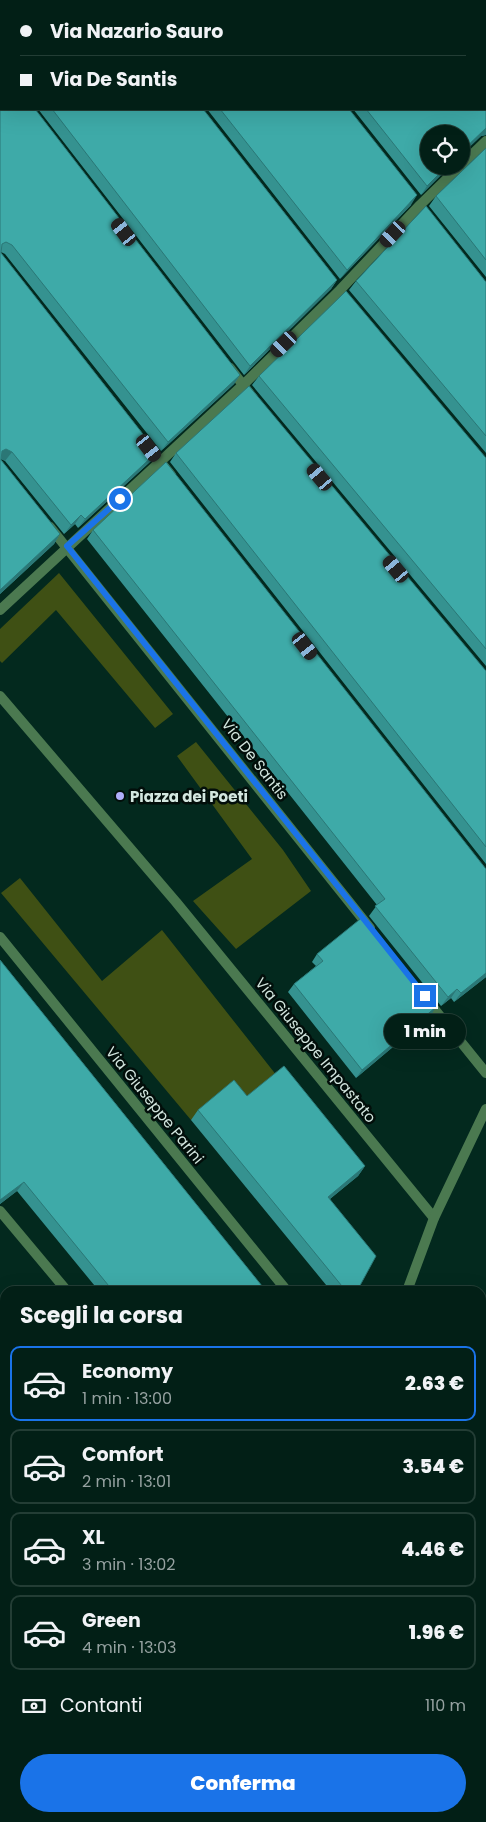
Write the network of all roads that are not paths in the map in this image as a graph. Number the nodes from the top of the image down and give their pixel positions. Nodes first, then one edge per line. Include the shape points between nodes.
1 (486, 141) edge
2 (470, 157) edge
3 (452, 175) edge
4 (225, 361) edge
5 (243, 385) junction
6 (262, 408) edge
7 (143, 440) edge
8 (161, 463) junction
9 (179, 486) edge
10 (42, 517) edge
11 (67, 546) junction
12 (0, 610) edge
13 (0, 696) edge
14 (376, 935) edge
15 (0, 937) edge
16 (419, 989) edge
17 (486, 1073) edge
18 (486, 1109) edge
19 (0, 1210) edge
20 (434, 1218) junction
21 (63, 1286) edge
22 (283, 1286) edge
23 (409, 1286) edge

1 - 2 street
3 - 5 street
4 - 5 street
5 - 6 street
5 - 8 street
7 - 8 street
8 - 9 street
8 - 11 street
10 - 11 street, Via De Santis
11 - 12 street
11 - 14 street, Via De Santis
13 - 20 street, Via Giuseppe Impastato via 176,902
15 - 22 street, Via Giuseppe Parini
16 - 17 street
18 - 20 street
19 - 21 street
20 - 23 street

